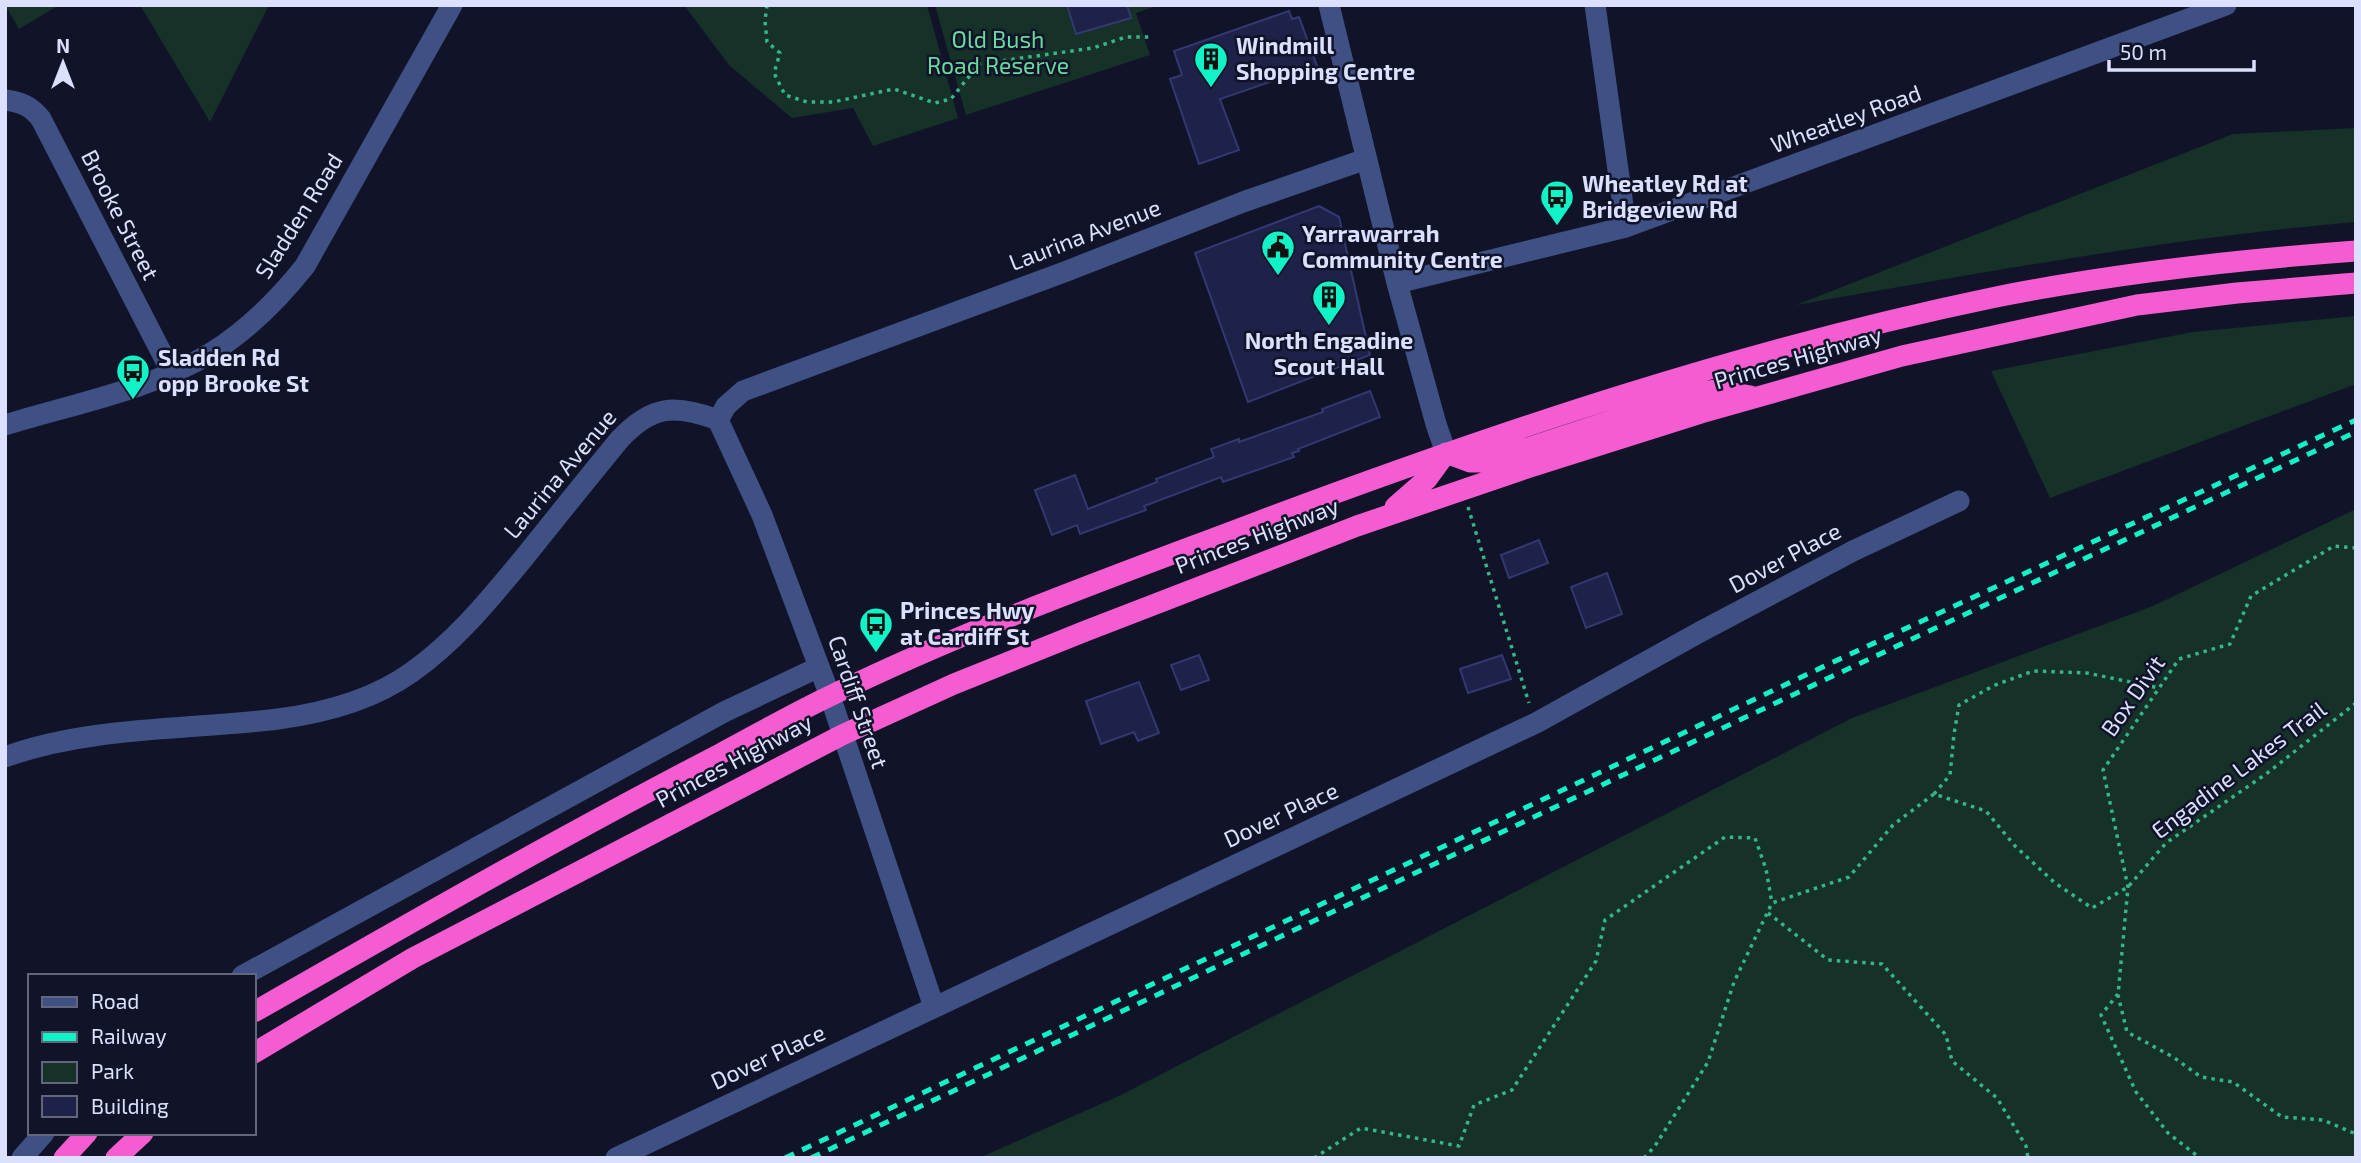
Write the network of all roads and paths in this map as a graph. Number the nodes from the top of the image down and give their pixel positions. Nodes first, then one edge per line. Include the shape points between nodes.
1 (452, 5) edge
2 (767, 5) edge
3 (1329, 5) edge
4 (1595, 5) edge
5 (2226, 5) edge
6 (1153, 37) dead end
7 (5, 100) edge
8 (1366, 159) junction
9 (1626, 227) junction
10 (2356, 251) edge
11 (1397, 283) junction
12 (2356, 283) edge
13 (172, 373) junction
14 (1756, 397) junction
15 (718, 420) junction
16 (5, 425) edge
17 (1446, 453) junction
18 (1959, 501) dead end
19 (1468, 505) dead end
20 (1382, 517) junction
21 (2356, 548) edge
22 (819, 667) junction
23 (2159, 688) junction
24 (830, 696) junction
25 (2356, 703) edge
26 (1536, 723) junction
27 (842, 735) junction
28 (5, 757) edge
29 (1934, 794) junction
30 (2127, 887) junction
31 (1772, 903) junction
32 (1768, 913) junction
33 (246, 974) edge
34 (2118, 995) junction
35 (934, 1007) junction
36 (256, 1011) edge
37 (256, 1052) edge
38 (2356, 1134) edge
39 (42, 1135) edge
40 (85, 1135) edge
41 (140, 1135) edge
42 (22, 1158) edge
43 (64, 1158) edge
44 (116, 1158) edge
45 (616, 1158) edge
46 (1314, 1158) edge
47 (1644, 1158) edge
48 (2028, 1158) edge
49 (2200, 1158) edge

1 - 13 street, Sladden Road via 298,275 276,302 244,329
2 - 6 path via 767,42 780,53 774,73 785,95 807,102 833,102 894,89 935,103 951,99 979,64 1093,47 1126,37
3 - 8 street
4 - 9 street
5 - 9 street, Wheatley Road
7 - 13 street, Brooke Street via 18,101 41,119
8 - 11 street
8 - 15 street, Laurina Avenue via 743,391
9 - 11 street, Wheatley Road
10 - 17 highway, Princes Highway via 2142,272 1888,321 1770,350
11 - 17 street
12 - 14 highway, Princes Highway via 2103,311 1902,356
13 - 16 street, Sladden Road
14 - 17 highway via 1715,390 1696,393 1485,462
14 - 20 highway, Princes Highway
15 - 22 street, Cardiff Street via 762,515
15 - 28 street, Laurina Avenue via 671,409 639,420 459,633 387,687 343,705 278,719 101,736
17 - 20 highway via 1427,479
17 - 24 highway, Princes Highway via 1045,602
18 - 26 street, Dover Place via 1853,551
19 - 26 path
20 - 27 highway, Princes Highway via 1057,642
21 - 23 path, Box Divit via 2334,545 2251,596 2230,643 2179,659
22 - 24 street, Cardiff Street
22 - 33 street via 724,712
23 - 29 path via 2087,673 2033,671 1993,686 1959,705 1950,775
23 - 30 path, Box Divit via 2103,770
24 - 27 street, Cardiff Street
24 - 36 highway, Princes Highway via 508,867
25 - 30 path, Engadine Lakes Trail via 2266,774 2165,843
26 - 35 street, Dover Place
27 - 35 street, Cardiff Street
27 - 37 highway, Princes Highway via 413,958
29 - 30 path, Engadine Lakes Trail via 1986,811 2054,883 2092,908
29 - 31 path via 1893,825 1849,877
30 - 34 path, Box Divit
31 - 32 path
31 - 46 path via 1755,838 1725,837 1605,920 1596,961 1512,1090 1474,1105 1459,1146 1360,1128
32 - 47 path via 1734,982 1709,1062
32 - 48 path via 1828,960 1882,964 1946,1035 1952,1061 1997,1098 2026,1146
34 - 38 path via 2127,1032 2201,1077 2233,1082 2282,1117 2323,1120
34 - 49 path via 2101,1015 2136,1092 2168,1133
35 - 45 street, Dover Place
39 - 42 street
40 - 43 highway
41 - 44 highway

